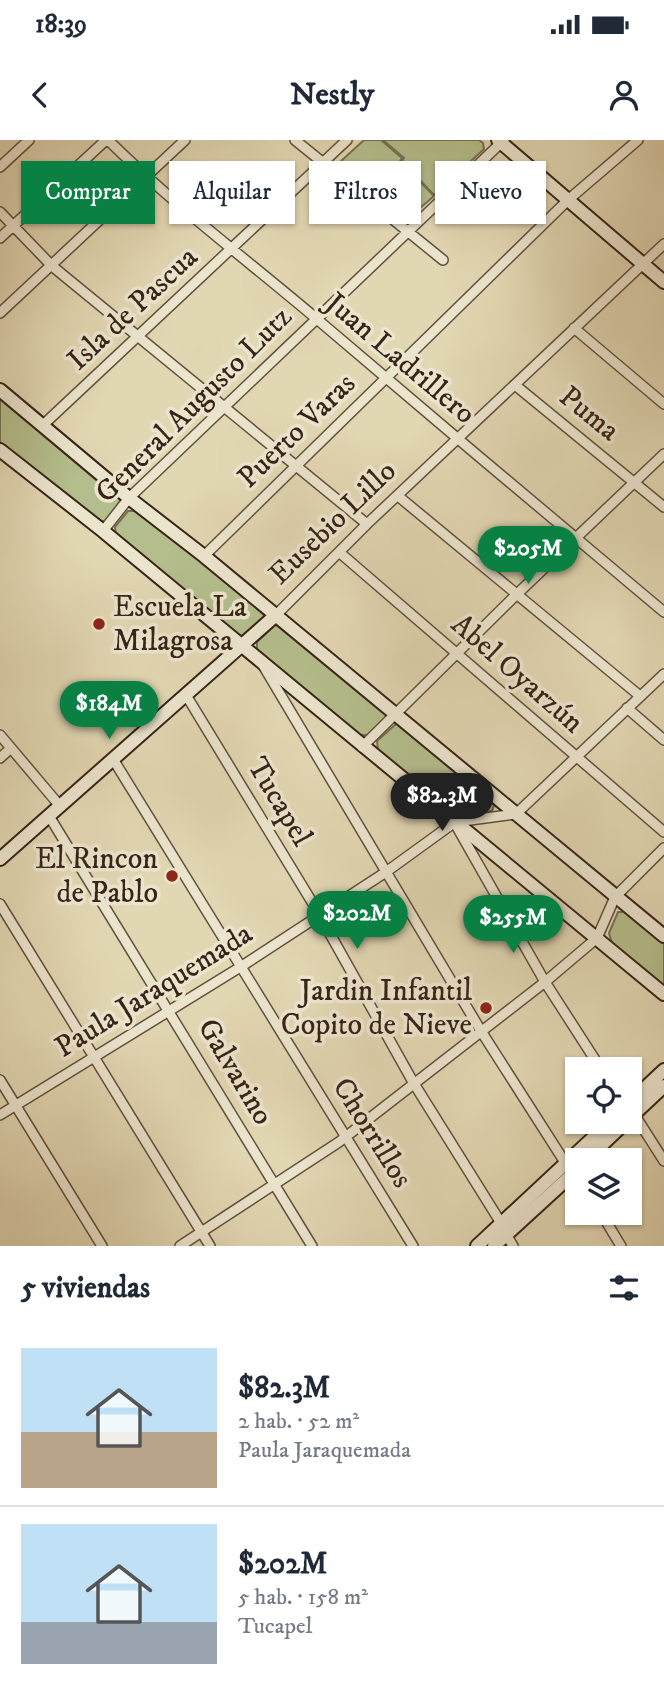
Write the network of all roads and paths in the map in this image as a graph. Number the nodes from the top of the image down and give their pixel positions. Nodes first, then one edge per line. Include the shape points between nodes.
1 (29, 140) edge
2 (107, 140) edge
3 (185, 140) edge
4 (295, 140) edge
5 (347, 140) edge
6 (638, 140) edge
7 (501, 141) edge
8 (129, 161) edge
9 (320, 161) edge
10 (326, 161) edge
11 (0, 167) edge
12 (155, 169) edge
13 (309, 177) edge
14 (155, 186) edge
15 (568, 200) junction
16 (0, 212) edge
17 (97, 224) edge
18 (399, 224) edge
19 (13, 226) junction
20 (408, 231) junction
21 (0, 238) edge
22 (664, 244) edge
23 (231, 250) junction
24 (443, 260) dead end
25 (642, 263) junction
26 (52, 266) junction
27 (664, 282) edge
28 (0, 313) edge
29 (316, 318) junction
30 (575, 328) junction
31 (139, 338) junction
32 (387, 379) junction
33 (515, 385) junction
34 (0, 390) edge
35 (664, 404) edge
36 (225, 406) junction
37 (43, 425) junction
38 (457, 439) junction
39 (1, 454) edge
40 (664, 454) edge
41 (296, 466) junction
42 (634, 482) junction
43 (398, 496) junction
44 (129, 498) junction
45 (664, 507) edge
46 (367, 524) junction
47 (103, 531) junction
48 (575, 538) junction
49 (339, 552) junction
50 (204, 556) junction
51 (516, 595) junction
52 (664, 611) edge
53 (276, 615) junction
54 (240, 647) junction
55 (456, 653) junction
56 (263, 665) junction
57 (664, 674) edge
58 (186, 695) junction
59 (640, 696) junction
60 (627, 709) junction
61 (396, 713) junction
62 (0, 735) edge
63 (664, 740) edge
64 (362, 747) junction
65 (11, 748) junction
66 (576, 757) junction
67 (0, 758) edge
68 (113, 759) junction
69 (60, 806) junction
70 (516, 814) junction
71 (49, 816) junction
72 (455, 822) junction
73 (664, 832) edge
74 (664, 848) edge
75 (0, 859) edge
76 (386, 872) junction
77 (615, 897) junction
78 (0, 904) edge
79 (319, 915) junction
80 (664, 936) edge
81 (597, 939) junction
82 (242, 966) junction
83 (545, 982) junction
84 (664, 994) edge
85 (169, 1011) junction
86 (481, 1031) junction
87 (96, 1057) junction
88 (593, 1057) edge
89 (664, 1070) edge
90 (0, 1080) edge
91 (415, 1084) junction
92 (664, 1086) edge
93 (642, 1098) edge
94 (642, 1104) edge
95 (15, 1105) junction
96 (0, 1115) edge
97 (642, 1131) edge
98 (611, 1134) edge
99 (346, 1138) junction
100 (597, 1148) edge
101 (565, 1157) edge
102 (664, 1161) edge
103 (565, 1177) edge
104 (274, 1184) junction
105 (608, 1225) edge
106 (503, 1229) junction
107 (201, 1231) junction
108 (102, 1246) edge
109 (180, 1246) edge
110 (210, 1246) edge
111 (312, 1246) edge
112 (413, 1246) edge
113 (477, 1246) edge
114 (494, 1246) edge
115 (513, 1246) edge
116 (621, 1246) edge

1 - 11 street
2 - 8 street, Juan Ladrillero
2 - 19 street
3 - 12 street
4 - 9 street
5 - 10 street, Isla de Pascua
6 - 15 street, Puerto Varas
7 - 15 main road
7 - 20 street, General Augusto Lutz
13 - 23 street, Isla de Pascua
14 - 23 street, Juan Ladrillero
15 - 25 main road
15 - 32 street, Puerto Varas
16 - 19 street
17 - 26 street
18 - 20 street
19 - 21 street
19 - 26 street
20 - 24 street
20 - 29 street, General Augusto Lutz
22 - 25 street, Eusebio Lillo
23 - 29 street, Juan Ladrillero
23 - 31 street, Isla de Pascua
25 - 27 main road
25 - 30 street, Eusebio Lillo
26 - 28 street
26 - 31 street
29 - 32 street, Juan Ladrillero
29 - 36 street, General Augusto Lutz
30 - 33 street, Eusebio Lillo
30 - 35 street
31 - 36 street
31 - 37 street, Isla de Pascua
32 - 38 street, Juan Ladrillero
32 - 41 street, Puerto Varas
33 - 38 street, Eusebio Lillo
33 - 42 street, Puma
34 - 37 main road
36 - 41 street
36 - 44 street, General Augusto Lutz
37 - 44 main road
38 - 43 street, Eusebio Lillo
38 - 48 street, Juan Ladrillero
39 - 47 main road
40 - 42 street
41 - 46 street
41 - 50 street, Puerto Varas
42 - 45 street, Puma
42 - 48 street
43 - 46 street, Eusebio Lillo
43 - 51 street
44 - 47 street, General Augusto Lutz
44 - 50 main road
46 - 49 street, Eusebio Lillo
47 - 54 main road
48 - 51 street
48 - 52 street, Juan Ladrillero
49 - 53 street, Eusebio Lillo
49 - 55 street, Abel Oyarzún
50 - 53 main road
51 - 55 street
51 - 59 street
53 - 54 main road, Eusebio Lillo
53 - 61 main road
54 - 56 main road
54 - 58 main road, Eusebio Lillo
55 - 61 street
55 - 66 street, Abel Oyarzún
56 - 64 main road
56 - 76 street
57 - 59 street
58 - 68 main road, Eusebio Lillo
58 - 79 street, Tucapel
59 - 60 street
60 - 63 street
60 - 66 street
61 - 64 street
61 - 70 main road
62 - 65 street
64 - 72 main road
65 - 67 street
65 - 69 street
66 - 70 street
66 - 73 street, Abel Oyarzún
68 - 69 main road, Eusebio Lillo
68 - 82 street, Chorrillos
69 - 71 main road, Eusebio Lillo
70 - 72 street, Paula Jaraquemada
70 - 77 main road
71 - 75 main road, Eusebio Lillo
71 - 85 street, Galvarino
72 - 76 street, Paula Jaraquemada
72 - 81 main road
72 - 83 street
74 - 77 street
76 - 79 street, Paula Jaraquemada
76 - 86 street
77 - 80 main road
77 - 81 street
78 - 87 street
79 - 82 street, Paula Jaraquemada
79 - 91 street, Tucapel
81 - 83 street
81 - 84 main road
82 - 85 street, Paula Jaraquemada
82 - 99 street, Chorrillos
83 - 86 street
83 - 88 street
85 - 87 street, Paula Jaraquemada
85 - 104 street, Galvarino
86 - 91 street
86 - 101 street
87 - 95 street, Paula Jaraquemada
87 - 107 street
89 - 93 main road
90 - 95 street
91 - 99 street
91 - 106 street, Tucapel
92 - 94 main road
95 - 96 street, Paula Jaraquemada
95 - 108 street
97 - 102 street
98 - 100 main road
99 - 104 street
99 - 112 street, Chorrillos
103 - 106 main road
104 - 107 street
104 - 111 street, Galvarino
105 - 116 street
106 - 113 main road
106 - 114 main road
106 - 115 street, Tucapel
107 - 109 street
107 - 110 street

